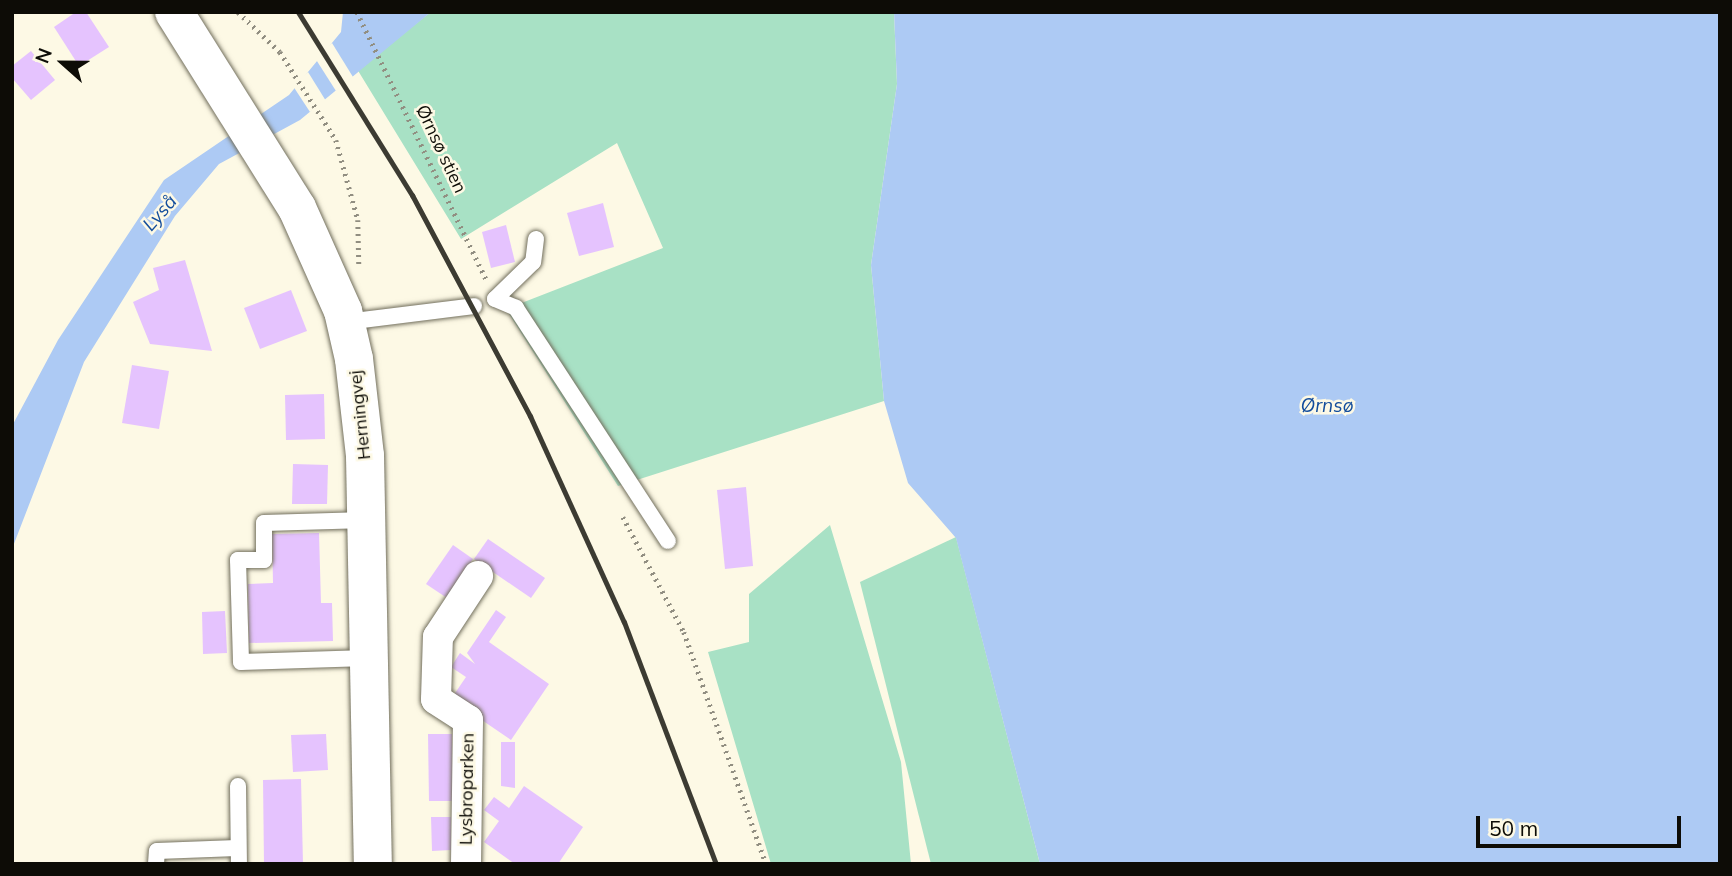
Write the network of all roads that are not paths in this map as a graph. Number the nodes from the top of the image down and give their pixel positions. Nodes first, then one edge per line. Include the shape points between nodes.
1 (174, 12) edge
2 (536, 239) dead end
3 (474, 306) dead end
4 (344, 316) junction
5 (366, 520) junction
6 (668, 541) dead end
7 (478, 576) dead end
8 (367, 657) junction
9 (238, 786) dead end
10 (238, 856) edge
11 (156, 864) edge
12 (373, 864) edge
13 (466, 864) edge

1 - 4 street, Herningvej via 270,160
2 - 6 lane via 533,262 495,299 516,308
3 - 4 lane
4 - 5 street, Herningvej via 364,422
5 - 8 street, Herningvej
5 - 8 lane via 264,523 264,560 238,560 241,662
7 - 13 street, Lysbroparken via 438,637 436,699 468,720
8 - 12 street, Herningvej
9 - 10 lane
10 - 11 lane via 157,851

